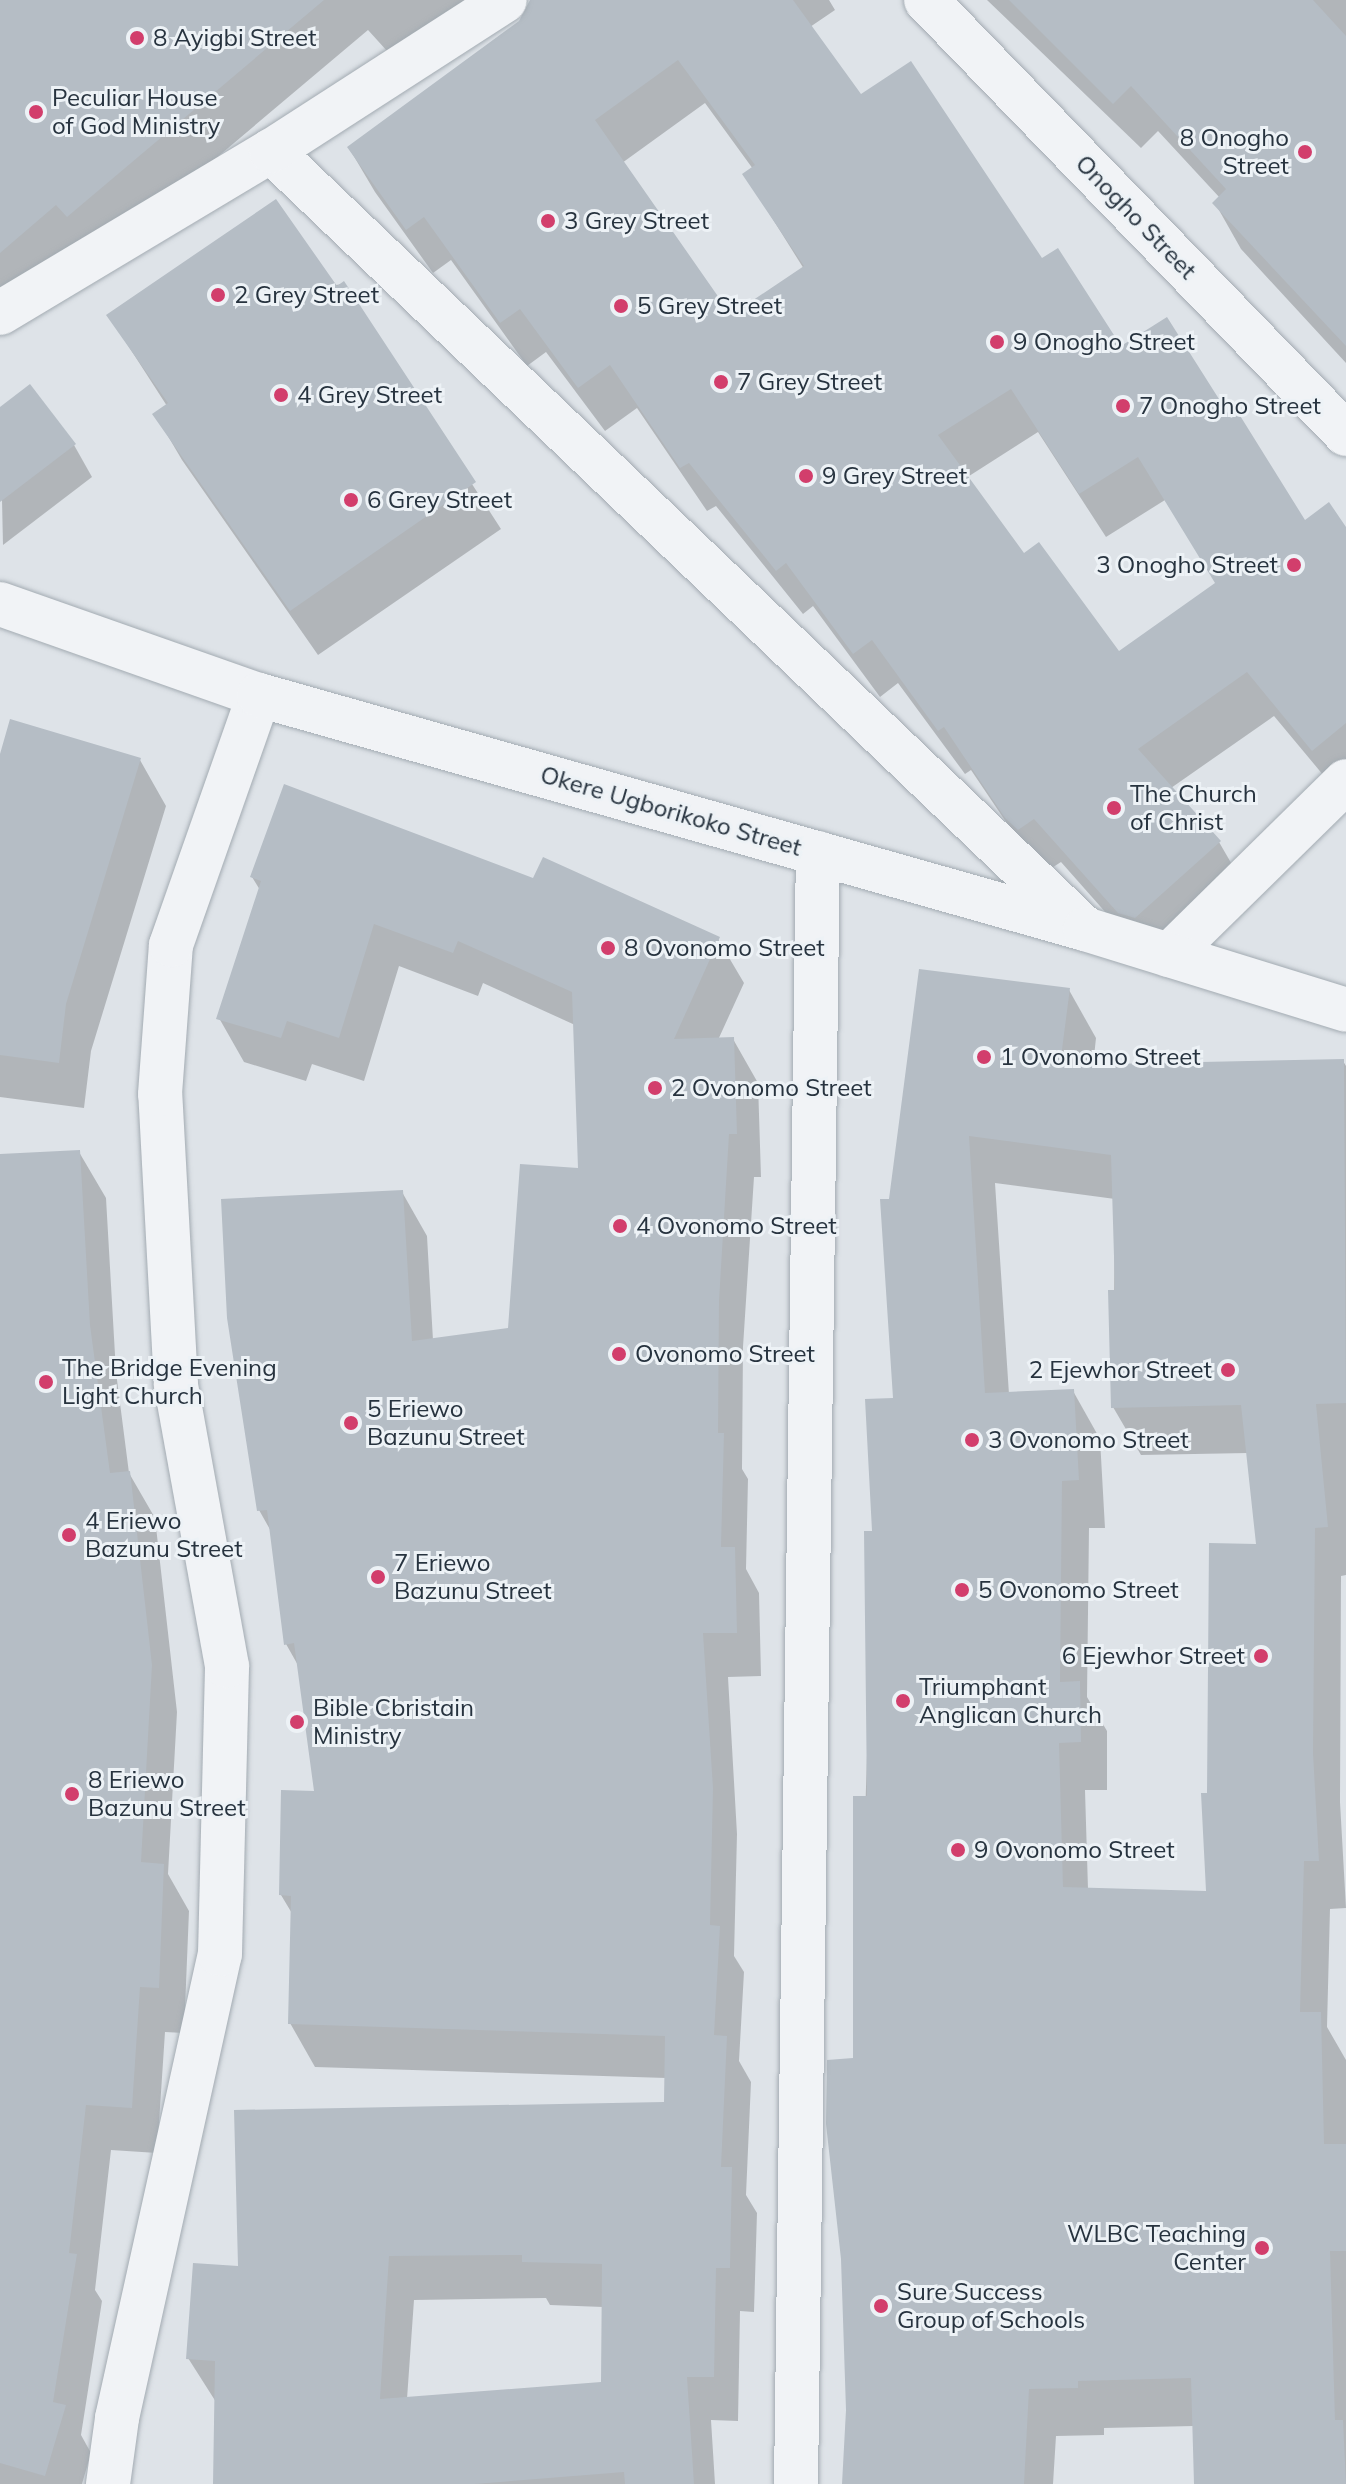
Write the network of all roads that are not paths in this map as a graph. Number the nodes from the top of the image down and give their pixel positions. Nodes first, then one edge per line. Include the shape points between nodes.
1 (505, 0) edge
2 (926, 0) edge
3 (271, 151) junction
4 (0, 313) edge
5 (1346, 434) edge
6 (0, 604) edge
7 (259, 695) junction
8 (1346, 781) edge
9 (818, 853) junction
10 (1085, 929) junction
11 (1169, 955) junction
12 (1346, 1010) edge
13 (108, 2484) edge
14 (796, 2484) edge

1 - 3 street
2 - 5 street, Onogho Street
3 - 4 street
3 - 10 street
6 - 7 street, Okere Ugborikoko Street
7 - 9 street, Okere Ugborikoko Street
7 - 13 street via 171,945 160,1094 176,1385 227,1666 220,1954 117,2418
8 - 11 street
9 - 10 street, Okere Ugborikoko Street
9 - 14 street
10 - 11 street, Okere Ugborikoko Street
11 - 12 street, Okere Ugborikoko Street

